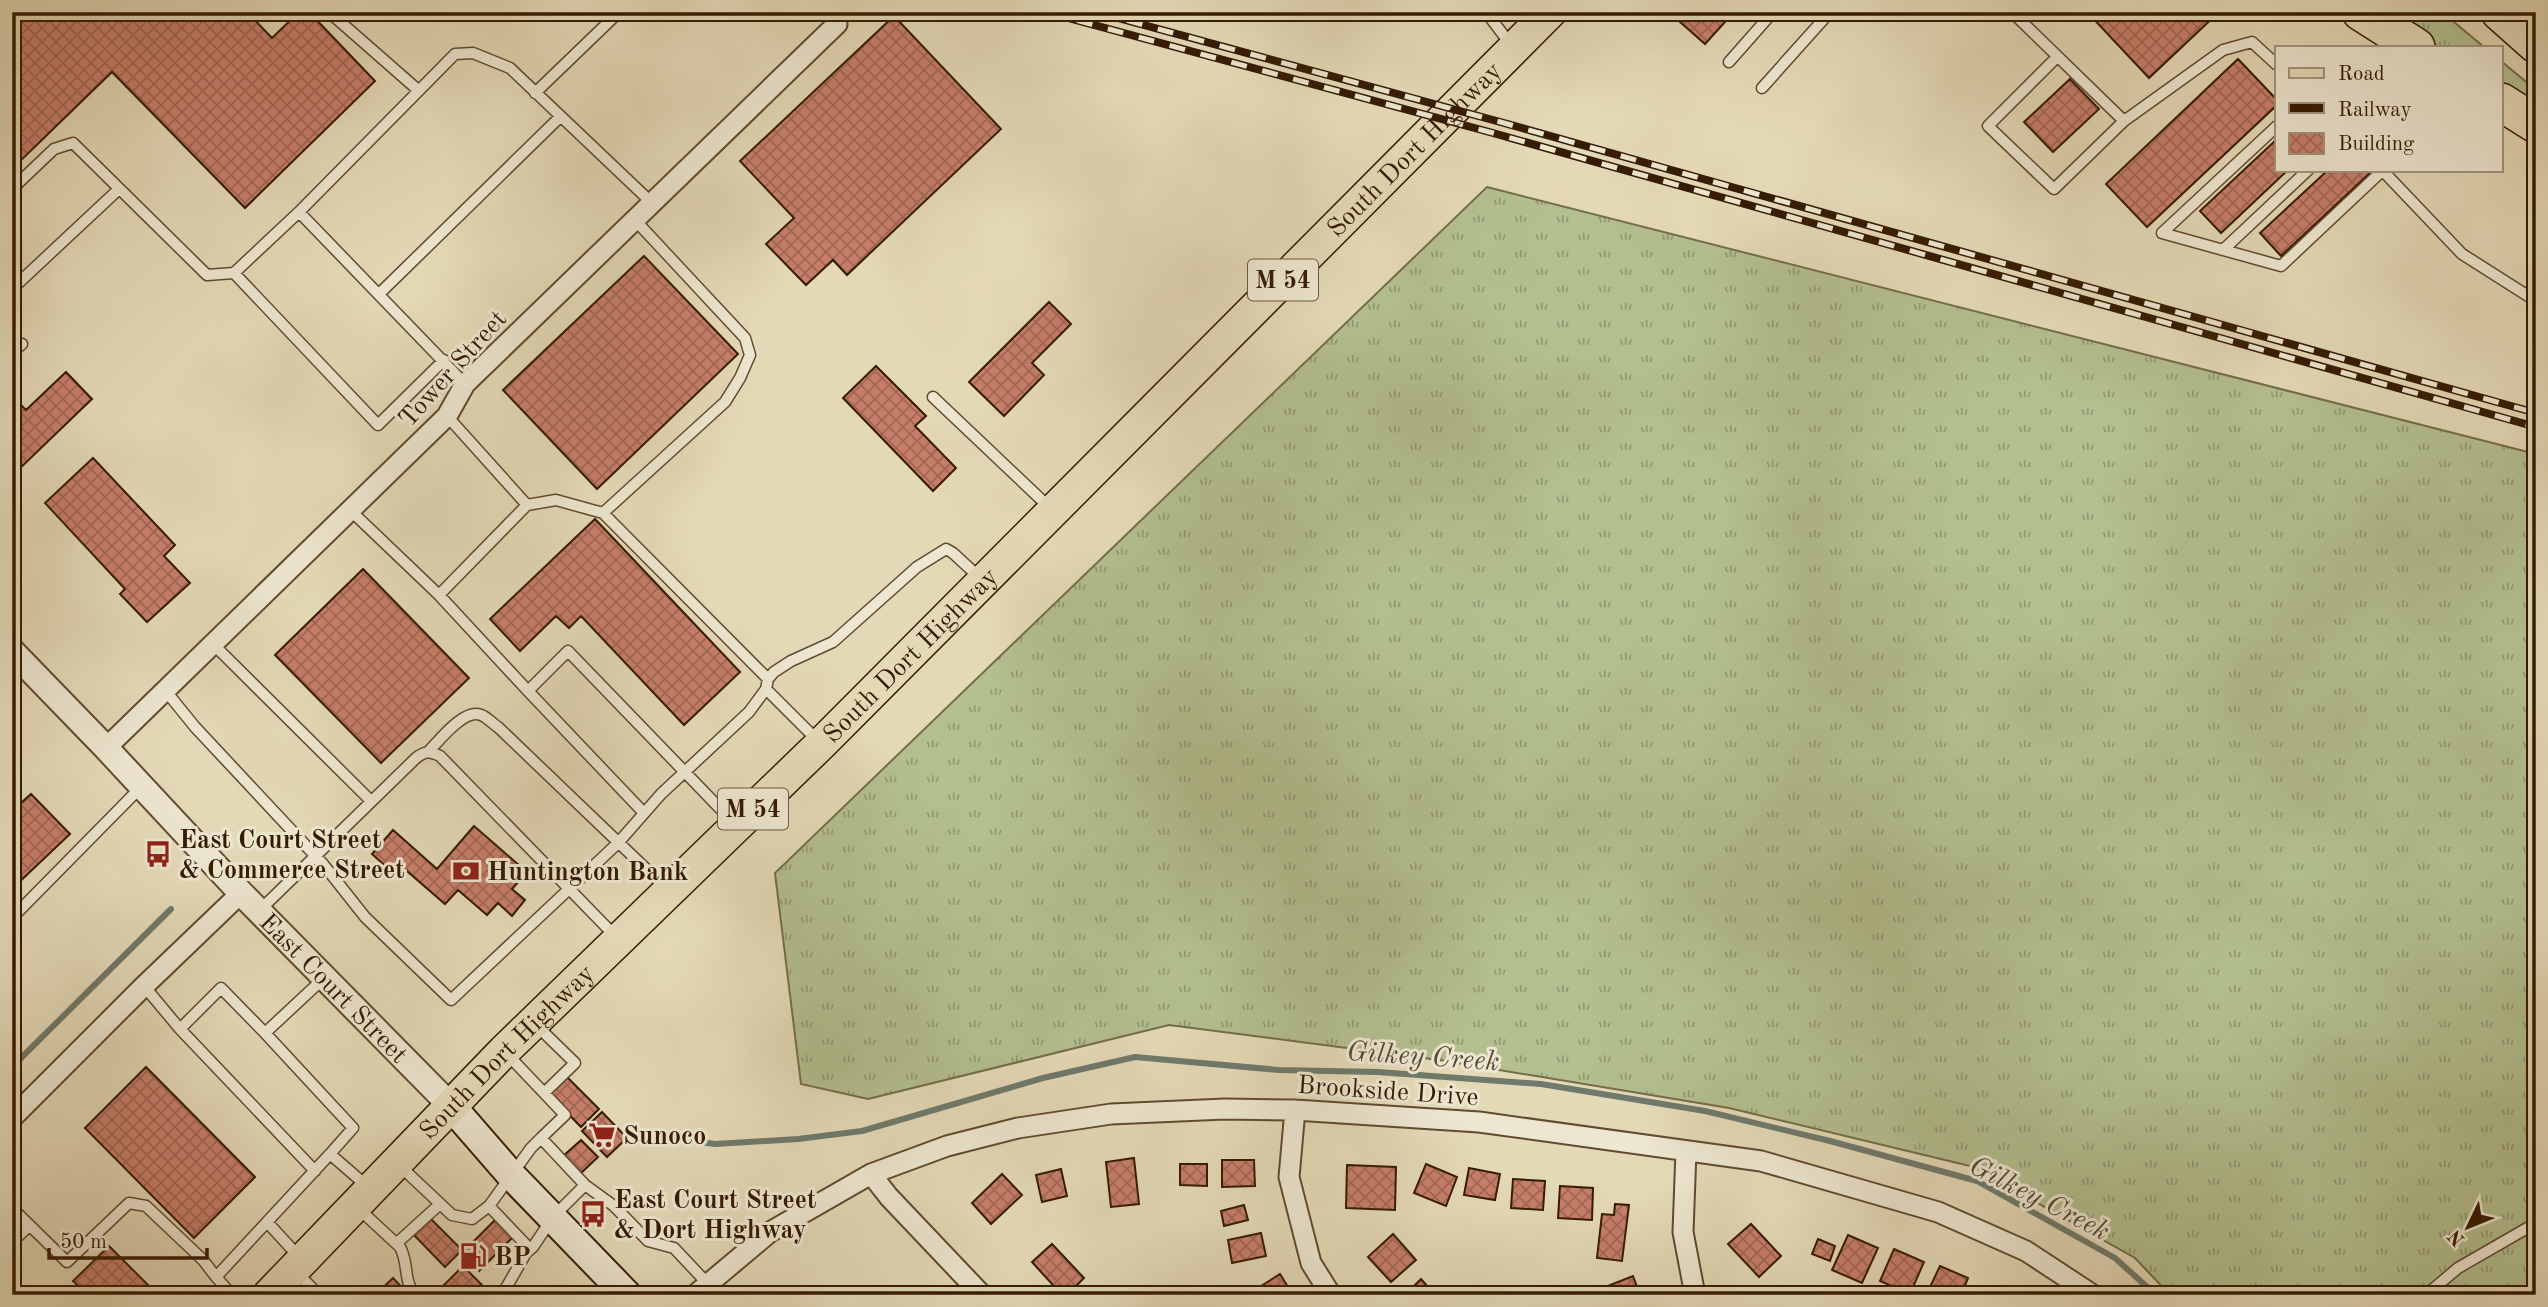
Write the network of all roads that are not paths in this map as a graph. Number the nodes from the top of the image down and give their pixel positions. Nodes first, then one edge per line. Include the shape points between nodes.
1 (329, 12) edge
2 (619, 12) edge
3 (1486, 12) edge
4 (1773, 12) edge
5 (1830, 12) edge
6 (2012, 12) edge
7 (2361, 12) edge
8 (2500, 12) edge
9 (1540, 16) edge
10 (837, 24) dead end
11 (2536, 44) edge
12 (2414, 46) edge
13 (1513, 49) junction
14 (2057, 57) junction
15 (1729, 62) dead end
16 (2275, 63) edge
17 (1762, 88) dead end
18 (418, 90) junction
19 (536, 93) junction
20 (2502, 103) edge
21 (560, 117) junction
22 (2124, 121) junction
23 (2536, 124) edge
24 (2275, 129) edge
25 (2306, 172) edge
26 (2381, 172) edge
27 (2385, 172) edge
28 (12, 189) edge
29 (119, 189) junction
30 (652, 203) junction
31 (299, 212) junction
32 (635, 220) junction
33 (2223, 250) junction
34 (234, 273) junction
35 (12, 289) edge
36 (379, 293) junction
37 (2536, 302) edge
38 (22, 344) dead end
39 (12, 353) edge
40 (444, 360) junction
41 (465, 384) junction
42 (933, 397) dead end
43 (447, 416) junction
44 (527, 505) junction
45 (350, 510) junction
46 (1053, 511) junction
47 (603, 513) junction
48 (983, 581) junction
49 (439, 595) junction
50 (213, 643) junction
51 (12, 651) edge
52 (767, 684) junction
53 (165, 690) junction
54 (528, 691) junction
55 (821, 744) junction
56 (106, 748) junction
57 (428, 752) junction
58 (684, 773) junction
59 (141, 787) junction
60 (371, 801) junction
61 (644, 813) junction
62 (737, 825) junction
63 (618, 843) junction
64 (314, 855) junction
65 (569, 890) junction
66 (669, 891) junction
67 (241, 894) junction
68 (259, 911) junction
69 (12, 918) edge
70 (619, 940) junction
71 (325, 977) junction
72 (144, 986) junction
73 (533, 1023) junction
74 (180, 1029) junction
75 (265, 1033) junction
76 (504, 1051) junction
77 (544, 1093) junction
78 (451, 1106) junction
79 (1295, 1110) junction
80 (12, 1118) edge
81 (541, 1138) junction
82 (1686, 1151) junction
83 (330, 1154) junction
84 (396, 1163) junction
85 (315, 1171) junction
86 (871, 1174) junction
87 (511, 1175) junction
88 (585, 1185) junction
89 (363, 1198) junction
90 (440, 1204) junction
91 (489, 1206) junction
92 (12, 1208) edge
93 (553, 1217) junction
94 (267, 1222) junction
95 (2536, 1223) edge
96 (29, 1226) junction
97 (12, 1242) edge
98 (397, 1243) junction
99 (530, 1249) junction
100 (298, 1265) junction
101 (216, 1277) junction
102 (701, 1289) edge
103 (232, 1295) edge
104 (269, 1295) edge
105 (319, 1295) edge
106 (415, 1295) edge
107 (502, 1295) edge
108 (627, 1295) edge
109 (982, 1295) edge
110 (1331, 1295) edge
111 (1695, 1295) edge
112 (2093, 1295) edge
113 (2426, 1295) edge

1 - 18 lane
2 - 19 lane
3 - 13 lane
4 - 15 lane
5 - 17 lane
6 - 14 lane
7 - 12 highway
8 - 11 highway
9 - 13 main road, South Dort Highway / M 54
10 - 30 street, Tower Street
13 - 46 main road, South Dort Highway / M 54
14 - 22 lane
14 - 22 lane via 1988,126 2044,180 2054,189
16 - 22 lane via 2252,42 2222,50
18 - 19 lane via 455,54 474,53 510,68
18 - 31 lane
19 - 21 lane
20 - 23 highway
21 - 30 lane
21 - 36 lane
24 - 33 lane via 2162,233
25 - 33 lane
26 - 33 lane via 2281,266
27 - 37 lane via 2462,254
28 - 29 lane via 54,149 73,143
29 - 34 lane via 206,275
29 - 35 lane
30 - 32 street, Tower Street
31 - 34 lane
31 - 36 lane
32 - 41 street, Tower Street
32 - 47 lane via 745,338 750,355 725,402
34 - 40 lane via 379,425
36 - 40 lane
38 - 39 lane
40 - 41 lane
41 - 43 street, Tower Street
42 - 46 lane
43 - 44 lane
43 - 45 street, Tower Street
44 - 47 lane via 556,500
44 - 49 lane
45 - 49 lane
45 - 50 street, Tower Street
46 - 48 main road, South Dort Highway / M 54
47 - 52 lane
48 - 52 lane via 946,549 918,567 833,642 791,661 774,672
48 - 55 main road, South Dort Highway / M 54
49 - 54 lane
50 - 53 street, Tower Street
50 - 60 lane
51 - 56 street, East Court Street
52 - 55 lane
52 - 58 lane via 749,712
53 - 56 street, Tower Street
53 - 64 lane
54 - 58 lane via 568,650
54 - 61 lane
55 - 62 main road, South Dort Highway / M 54
56 - 59 street, East Court Street
57 - 60 lane
57 - 63 lane via 458,721 480,714
57 - 65 lane via 440,756
58 - 61 lane
58 - 62 lane
59 - 67 street, East Court Street
59 - 69 lane
60 - 64 lane
61 - 63 lane
62 - 66 main road, South Dort Highway / M 54
63 - 65 lane
63 - 66 lane
64 - 65 lane via 365,917 451,1000
64 - 68 lane
65 - 70 lane
66 - 70 main road, South Dort Highway / M 54
67 - 68 street, East Court Street
67 - 72 street
68 - 71 street, East Court Street
70 - 73 main road, South Dort Highway / M 54
71 - 75 lane
71 - 78 street, East Court Street
72 - 74 lane
72 - 80 street
73 - 76 main road, South Dort Highway / M 54
73 - 77 lane via 575,1063
74 - 75 lane via 221,988
74 - 85 lane
75 - 83 lane via 353,1128
76 - 77 lane
76 - 78 main road, South Dort Highway / M 54
77 - 81 lane via 565,1115
78 - 84 main road, South Dort Highway / M 54
78 - 87 main road, East Court Street
79 - 82 street, Brookside Drive via 1479,1122
79 - 86 street, Brookside Drive via 1111,1114 1018,1128 947,1146
79 - 110 street via 1289,1177 1311,1263
81 - 87 lane
81 - 88 lane
82 - 111 street via 1683,1232
82 - 112 street, Brookside Drive via 1761,1161 1938,1212 2026,1251
83 - 85 lane
83 - 89 lane
84 - 89 main road, South Dort Highway / M 54
84 - 90 lane
85 - 94 lane
86 - 102 street, Brookside Drive via 770,1232
86 - 109 street
87 - 91 lane
87 - 93 main road, East Court Street
88 - 93 lane
88 - 102 lane via 614,1206 648,1241 674,1248
89 - 98 lane
89 - 100 main road, South Dort Highway / M 54
90 - 91 lane via 463,1219 472,1219
90 - 98 lane
91 - 99 lane
92 - 96 lane
93 - 99 lane
93 - 108 main road, East Court Street
94 - 100 lane
94 - 101 lane
95 - 113 lane via 2458,1268
96 - 97 lane
96 - 101 lane via 67,1262 129,1203 146,1206
98 - 106 lane via 405,1255 409,1287
99 - 107 lane
100 - 104 main road, South Dort Highway / M 54
100 - 105 lane
101 - 103 lane

